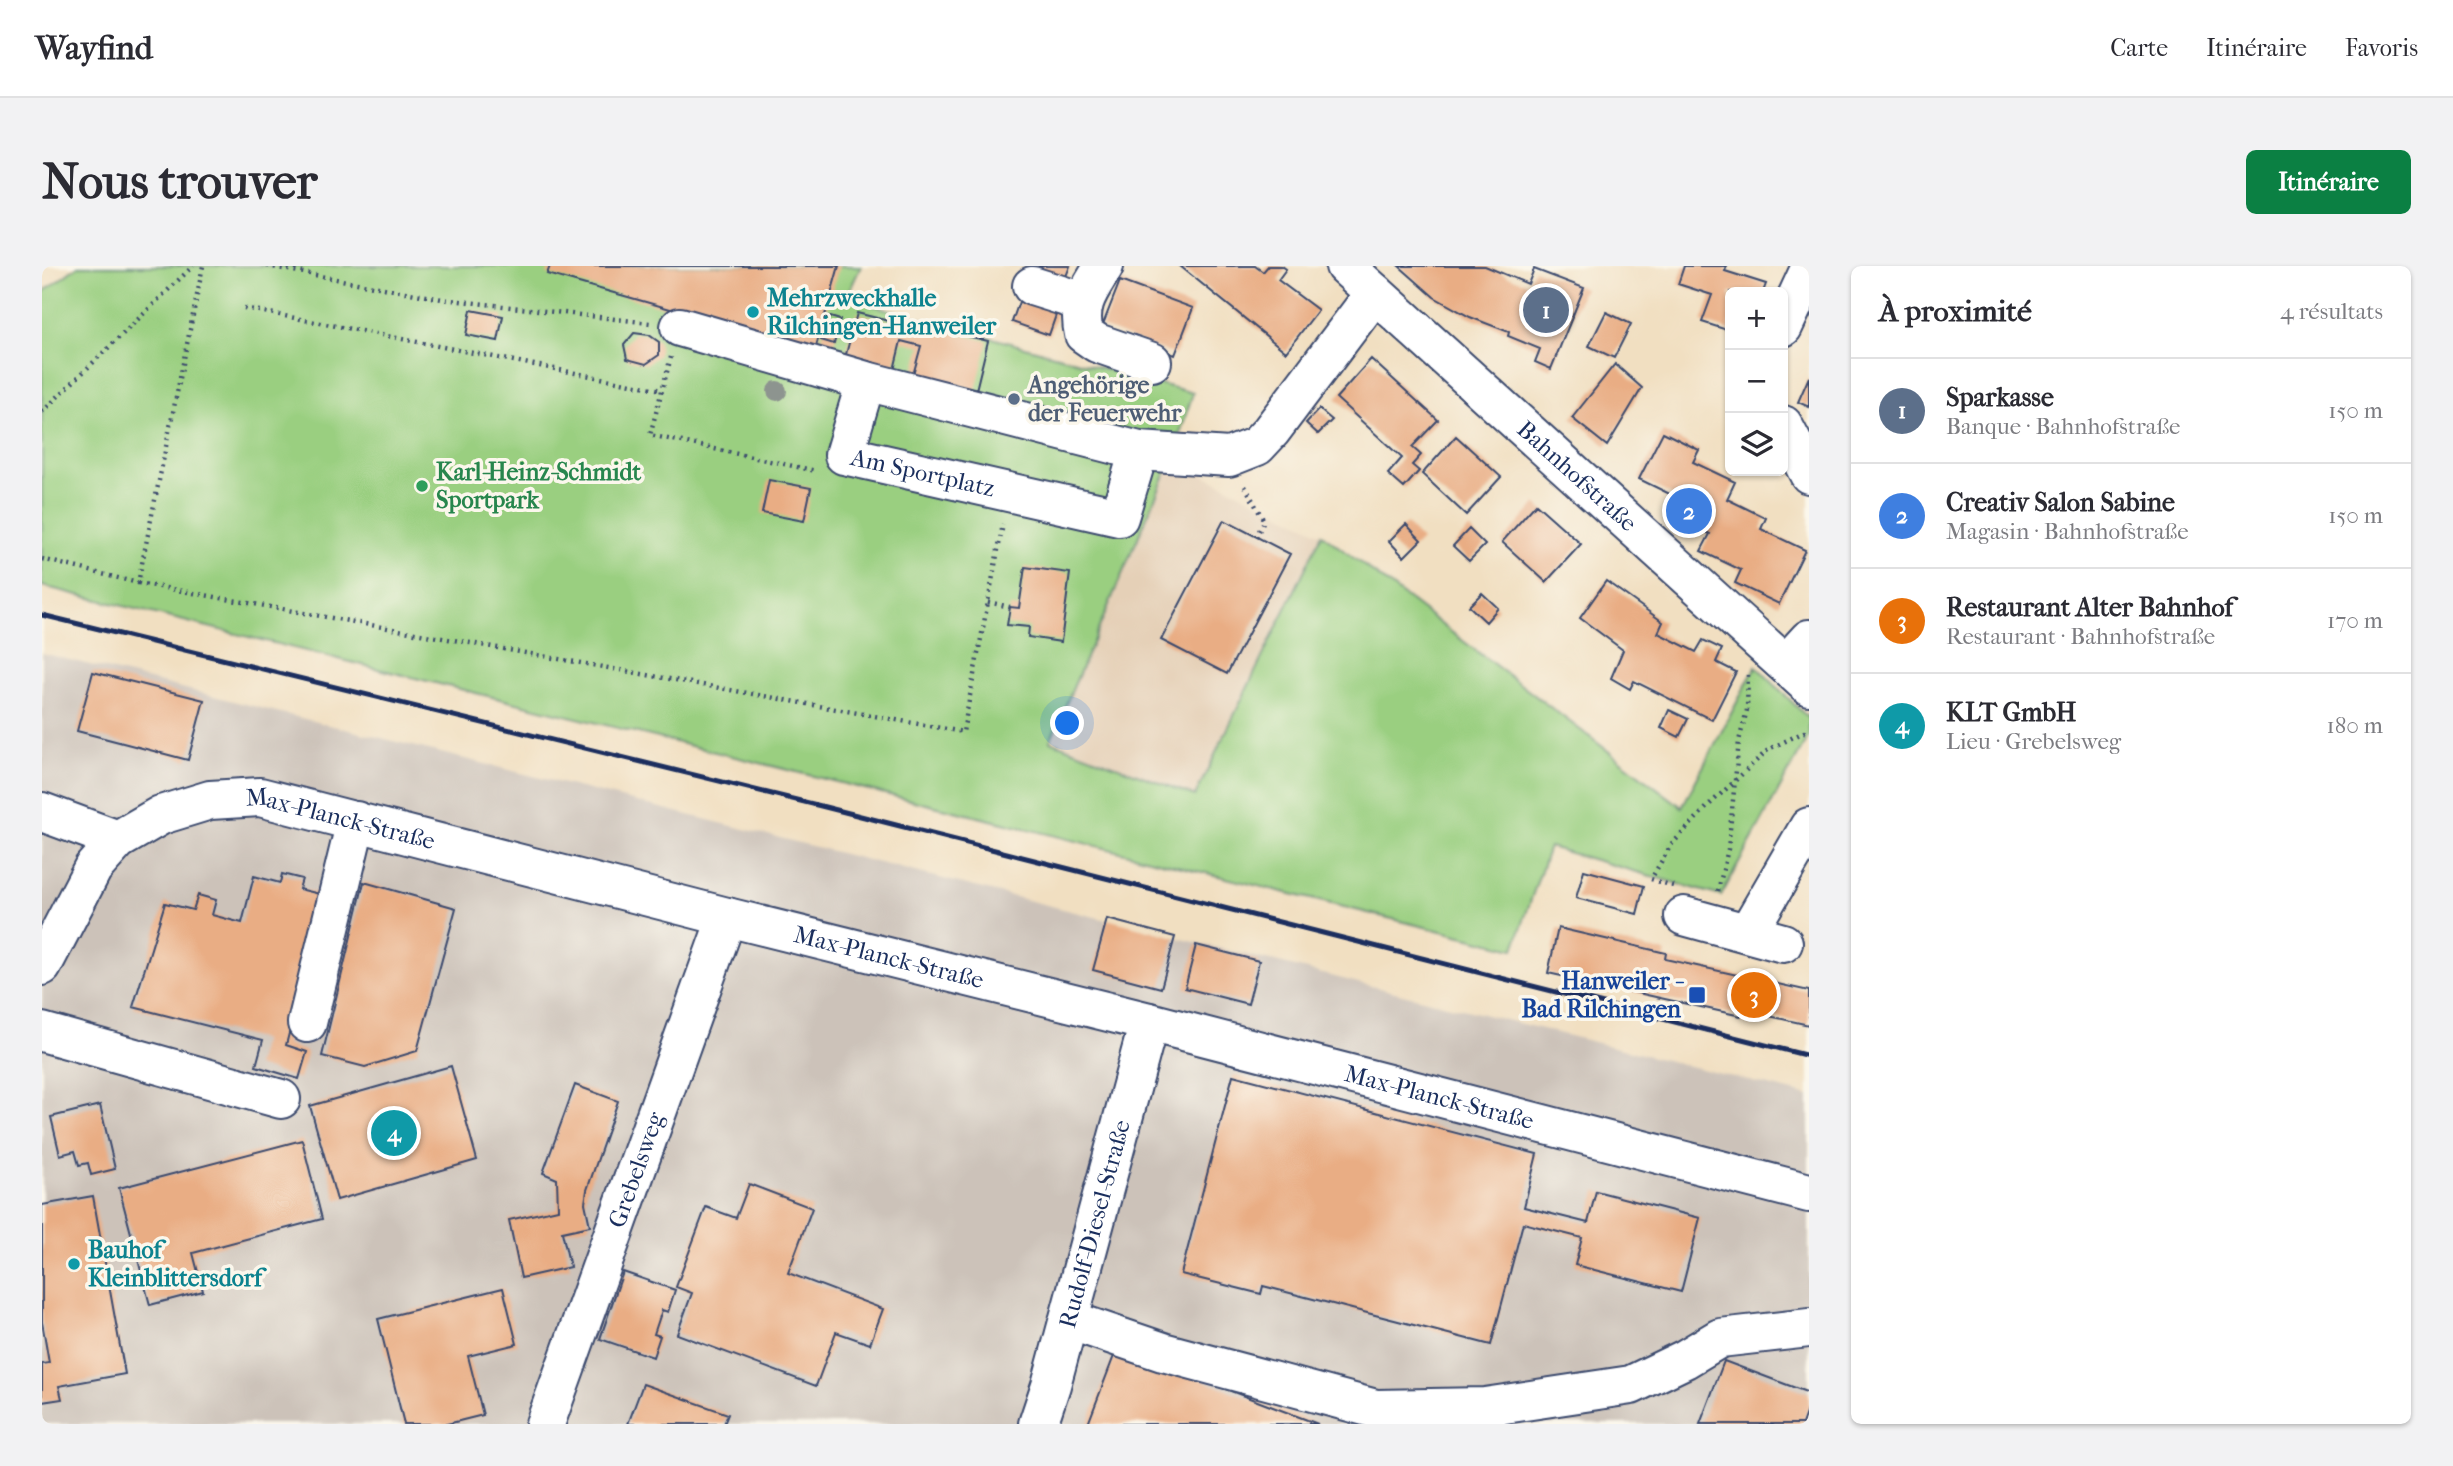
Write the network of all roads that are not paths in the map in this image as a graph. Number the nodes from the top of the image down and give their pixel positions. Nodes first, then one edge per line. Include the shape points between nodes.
1 (1104, 266) edge
2 (1345, 266) edge
3 (1809, 271) edge
4 (1032, 286) dead end
5 (1374, 293) junction
6 (1083, 302) junction
7 (1788, 316) edge
8 (680, 327) road end
9 (1152, 362) dead end
10 (866, 381) junction
11 (1788, 434) edge
12 (1139, 451) junction
13 (1809, 474) edge
14 (1789, 664) edge
15 (42, 811) edge
16 (356, 821) junction
17 (1809, 827) edge
18 (118, 840) junction
19 (1700, 907) road end
20 (727, 918) junction
21 (42, 965) edge
22 (1149, 1022) junction
23 (307, 1023) dead end
24 (42, 1032) edge
25 (281, 1099) dead end
26 (1809, 1193) edge
27 (1069, 1320) junction
28 (1809, 1328) edge
29 (545, 1424) edge
30 (1038, 1424) edge

1 - 6 street
2 - 5 street, Bahnhofstraße
3 - 7 street
4 - 6 street
5 - 12 street via 1257,446 1229,457
5 - 14 street, Bahnhofstraße
6 - 9 street via 1084,334
8 - 10 street
10 - 12 street
10 - 12 street, Am Sportplatz via 844,455 1119,517
11 - 13 street
15 - 18 street
16 - 18 street, Max-Planck-Straße via 260,797 210,800 161,815
16 - 20 street, Max-Planck-Straße
16 - 23 street
17 - 19 street via 1766,937
18 - 21 street, Max-Planck-Straße via 93,868
20 - 22 street, Max-Planck-Straße
20 - 29 street, Grebelsweg
22 - 26 street, Max-Planck-Straße
22 - 27 street, Rudolf-Diesel-Straße
24 - 25 street
27 - 28 street via 1163,1352 1376,1409 1485,1407 1631,1385 1720,1338
27 - 30 street, Rudolf-Diesel-Straße

